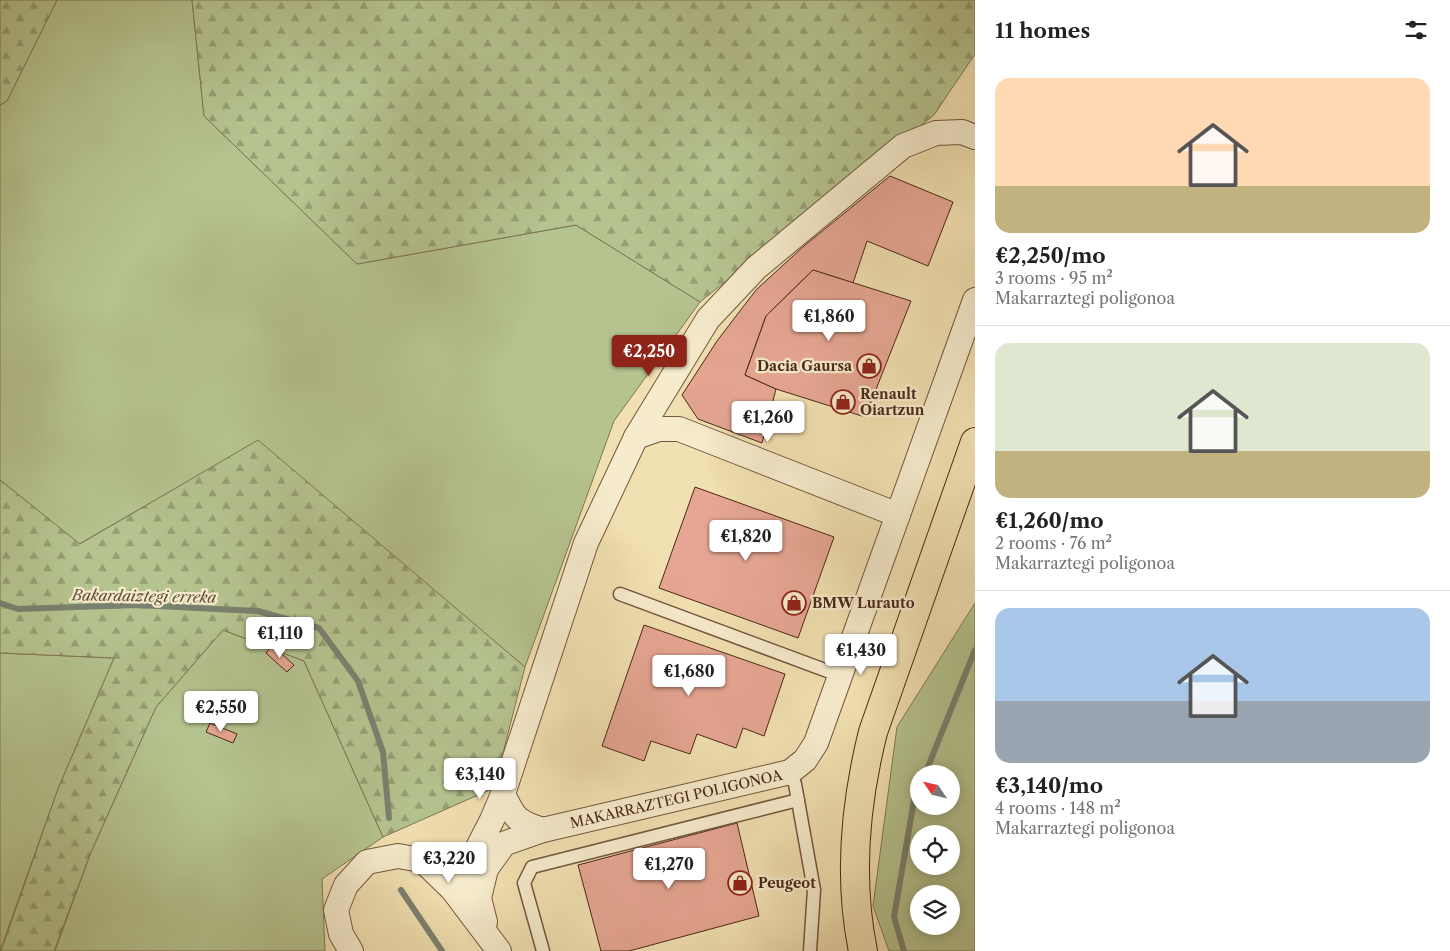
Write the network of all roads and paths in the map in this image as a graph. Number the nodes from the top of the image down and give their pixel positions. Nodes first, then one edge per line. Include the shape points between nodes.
1 (975, 138) edge
2 (975, 300) edge
3 (636, 437) junction
4 (975, 442) edge
5 (898, 515) junction
6 (620, 594) dead end
7 (840, 676) junction
8 (790, 772) junction
9 (503, 794) junction
10 (798, 800) junction
11 (492, 820) junction
12 (543, 830) junction
13 (503, 844) junction
14 (422, 860) junction
15 (472, 860) junction
16 (465, 906) junction
17 (494, 944) edge
18 (352, 951) edge
19 (543, 951) edge
20 (810, 951) edge
21 (863, 951) edge

1 - 3 street via 962,132 936,133 903,146 756,268 708,319
2 - 5 street, MAKARRAZTEGI POLIGONOA
3 - 5 street via 659,429 678,429
3 - 9 street via 586,544
4 - 21 main road via 873,732 865,765 855,832 856,899
5 - 7 street, MAKARRAZTEGI POLIGONOA
6 - 7 lane
7 - 8 street, MAKARRAZTEGI POLIGONOA via 816,743 805,760
8 - 10 lane
8 - 12 street, MAKARRAZTEGI POLIGONOA
9 - 11 street
9 - 12 street via 512,812 524,824
10 - 19 lane via 532,868 524,883
10 - 20 lane via 814,890
11 - 14 street via 460,847
11 - 15 street
12 - 13 street, MAKARRAZTEGI POLIGONOA
13 - 15 street, MAKARRAZTEGI POLIGONOA
13 - 17 street via 486,869 479,898
14 - 15 street, MAKARRAZTEGI POLIGONOA via 450,865
14 - 16 street
14 - 18 street, MAKARRAZTEGI POLIGONOA via 398,856 367,862 346,884 336,910 341,934
15 - 16 street via 464,884
16 - 17 street

